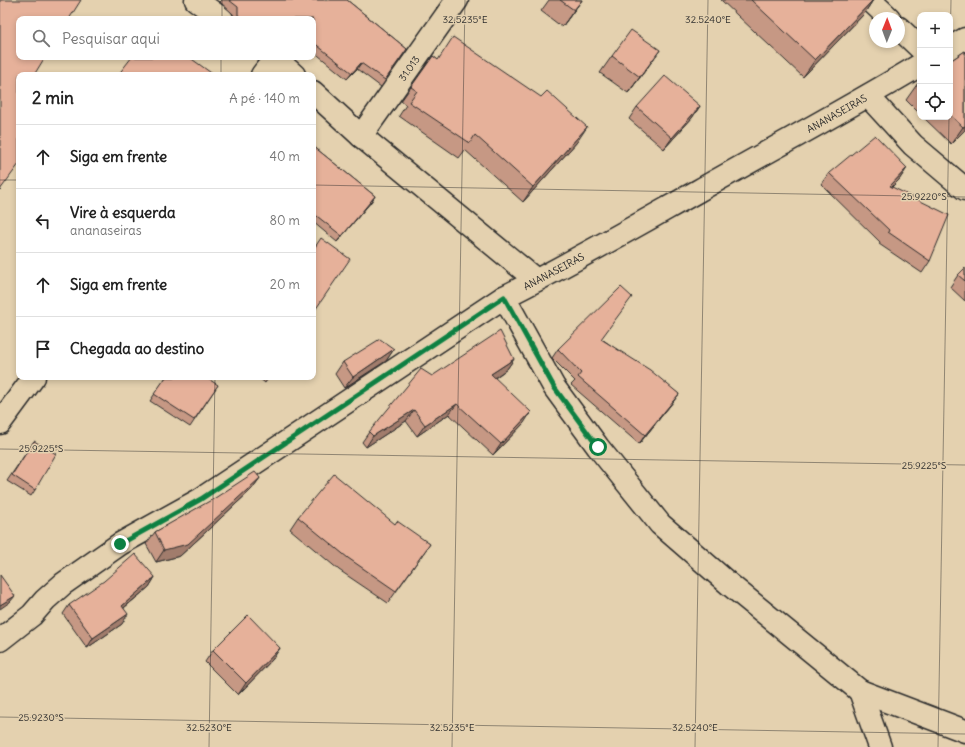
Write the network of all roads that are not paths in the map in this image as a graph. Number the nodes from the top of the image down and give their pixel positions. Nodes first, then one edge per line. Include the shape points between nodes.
1 (196, 0) edge
2 (456, 0) edge
3 (870, 0) edge
4 (883, 12) edge
5 (218, 16) edge
6 (905, 34) edge
7 (965, 39) edge
8 (917, 45) edge
9 (953, 46) edge
10 (272, 60) edge
11 (277, 60) edge
12 (917, 67) edge
13 (264, 72) edge
14 (291, 72) edge
15 (316, 95) edge
16 (868, 96) junction
17 (360, 136) junction
18 (965, 188) edge
19 (536, 280) junction
20 (504, 297) junction
21 (32, 380) edge
22 (0, 423) edge
23 (0, 640) edge
24 (860, 691) junction
25 (965, 731) edge
26 (880, 747) edge

1 - 5 street
2 - 17 street, 31.013
3 - 4 street
6 - 8 street
7 - 9 street
10 - 13 street
11 - 14 street
12 - 16 street, ANANASEIRAS
15 - 17 street
16 - 18 street via 913,145
16 - 19 street, ANANASEIRAS
17 - 19 street
19 - 20 street, ANANASEIRAS
20 - 23 street, ANANASEIRAS via 201,499 120,544 62,584 32,615
20 - 24 street via 554,387 660,524
21 - 22 street
24 - 25 street
24 - 26 street

